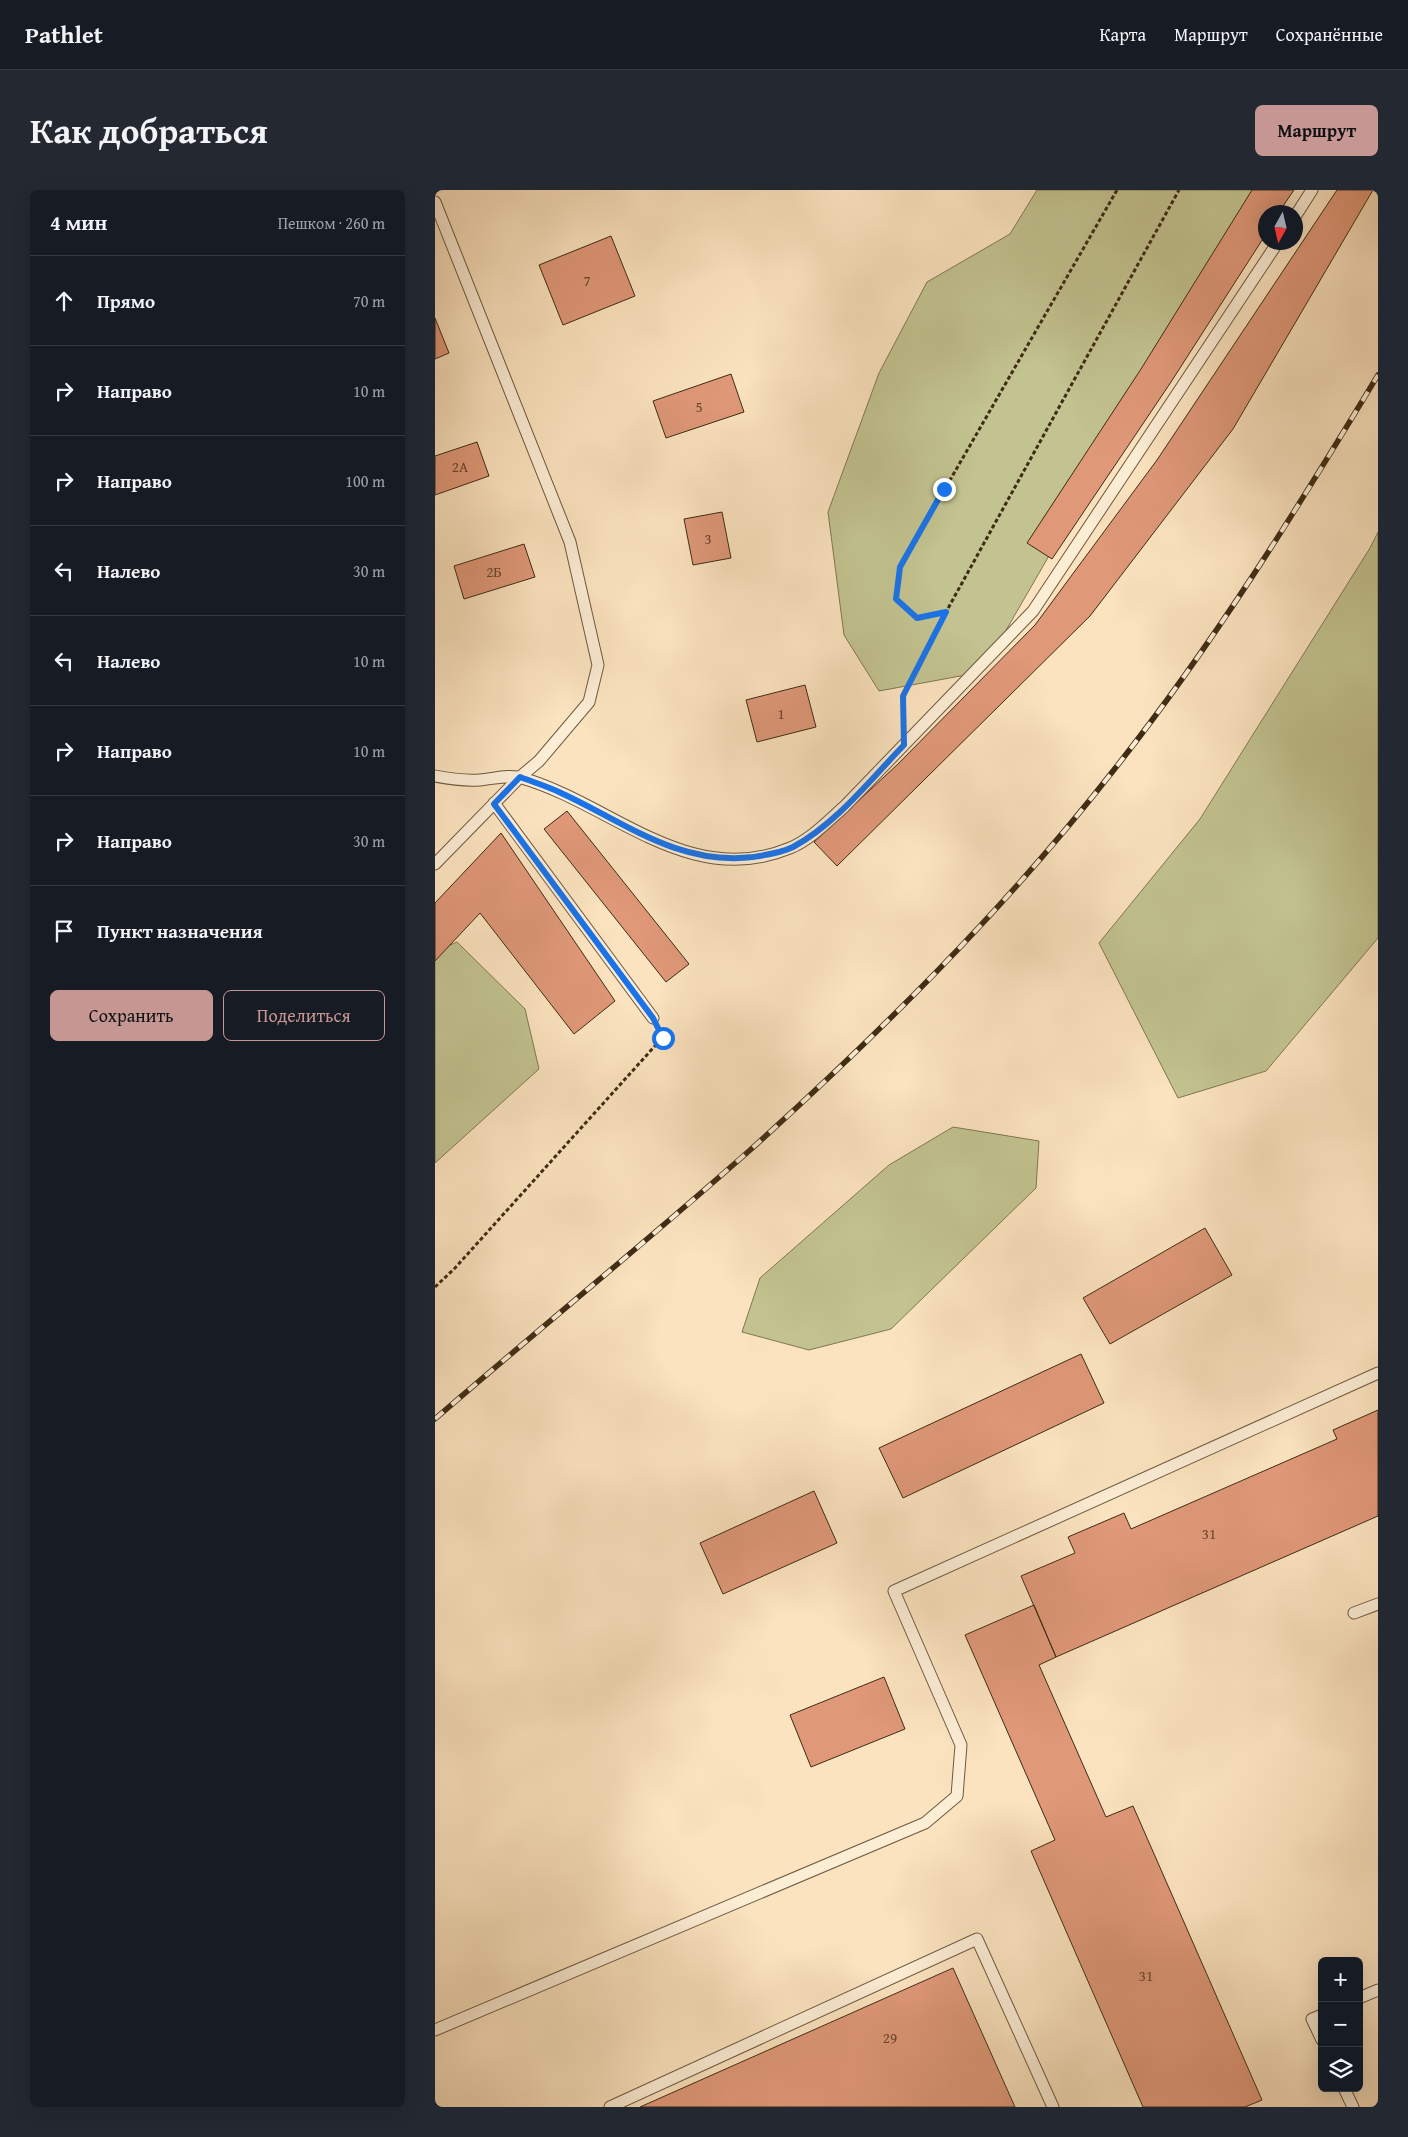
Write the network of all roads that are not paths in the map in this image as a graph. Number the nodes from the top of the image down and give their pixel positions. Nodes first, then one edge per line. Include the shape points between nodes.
1 (1312, 190) edge
2 (435, 202) edge
3 (1302, 205) edge
4 (1272, 250) edge
5 (435, 776) edge
6 (520, 777) junction
7 (494, 804) junction
8 (435, 864) edge
9 (653, 1018) road end
10 (1378, 1373) edge
11 (1378, 1604) edge
12 (1354, 1613) dead end
13 (1378, 1990) edge
14 (1363, 1996) edge
15 (1318, 2017) edge
16 (435, 2030) edge
17 (1318, 2032) edge
18 (1346, 2092) edge
19 (610, 2107) edge
20 (1053, 2107) edge
21 (1353, 2107) edge

1 - 3 lane
2 - 6 lane via 571,542 598,665 589,702 539,761
4 - 6 lane via 1033,611 845,807 813,834 791,848 770,855 721,859 692,854 668,847 559,792
5 - 6 lane via 479,780
6 - 7 lane
7 - 8 lane
7 - 9 lane
10 - 16 lane via 894,1591 961,1745 957,1796 925,1823
11 - 12 lane
13 - 14 lane
15 - 17 lane via 1312,2019
18 - 21 lane
19 - 20 lane via 977,1939

